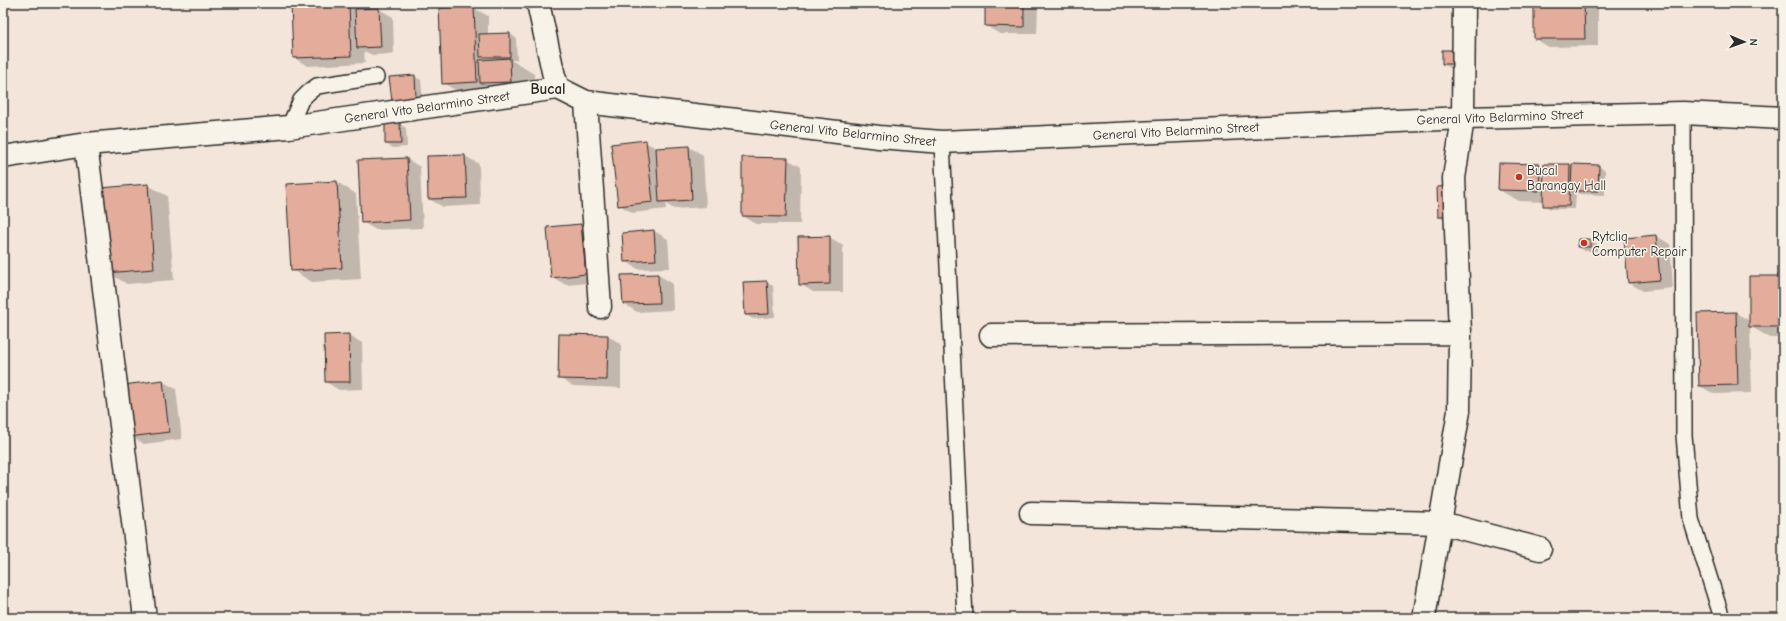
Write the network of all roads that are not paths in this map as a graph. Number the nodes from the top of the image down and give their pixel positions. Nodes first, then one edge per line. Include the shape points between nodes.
1 (538, 3) edge
2 (1464, 3) edge
3 (376, 77) dead end
4 (558, 88) junction
5 (586, 102) junction
6 (1683, 113) junction
7 (1463, 118) junction
8 (1783, 118) edge
9 (289, 127) junction
10 (942, 142) junction
11 (86, 144) junction
12 (3, 157) edge
13 (600, 307) dead end
14 (1460, 333) junction
15 (991, 335) dead end
16 (1031, 512) dead end
17 (1441, 523) junction
18 (1540, 549) dead end
19 (145, 618) edge
20 (965, 618) edge
21 (1424, 618) edge
22 (1722, 618) edge

1 - 4 street
2 - 7 street
3 - 9 lane via 317,86 301,100
4 - 5 street, General Vito Belarmino Street
4 - 9 street, General Vito Belarmino Street
5 - 10 street, General Vito Belarmino Street via 879,137
5 - 13 street
6 - 7 street, General Vito Belarmino Street
6 - 8 street, General Vito Belarmino Street
6 - 22 lane via 1684,435 1691,519
7 - 10 street, General Vito Belarmino Street
7 - 14 street via 1454,178
9 - 11 street, General Vito Belarmino Street
10 - 20 lane
11 - 12 street, General Vito Belarmino Street
11 - 19 street
14 - 15 street
14 - 17 street via 1459,411
16 - 17 street
17 - 18 street
17 - 21 street

